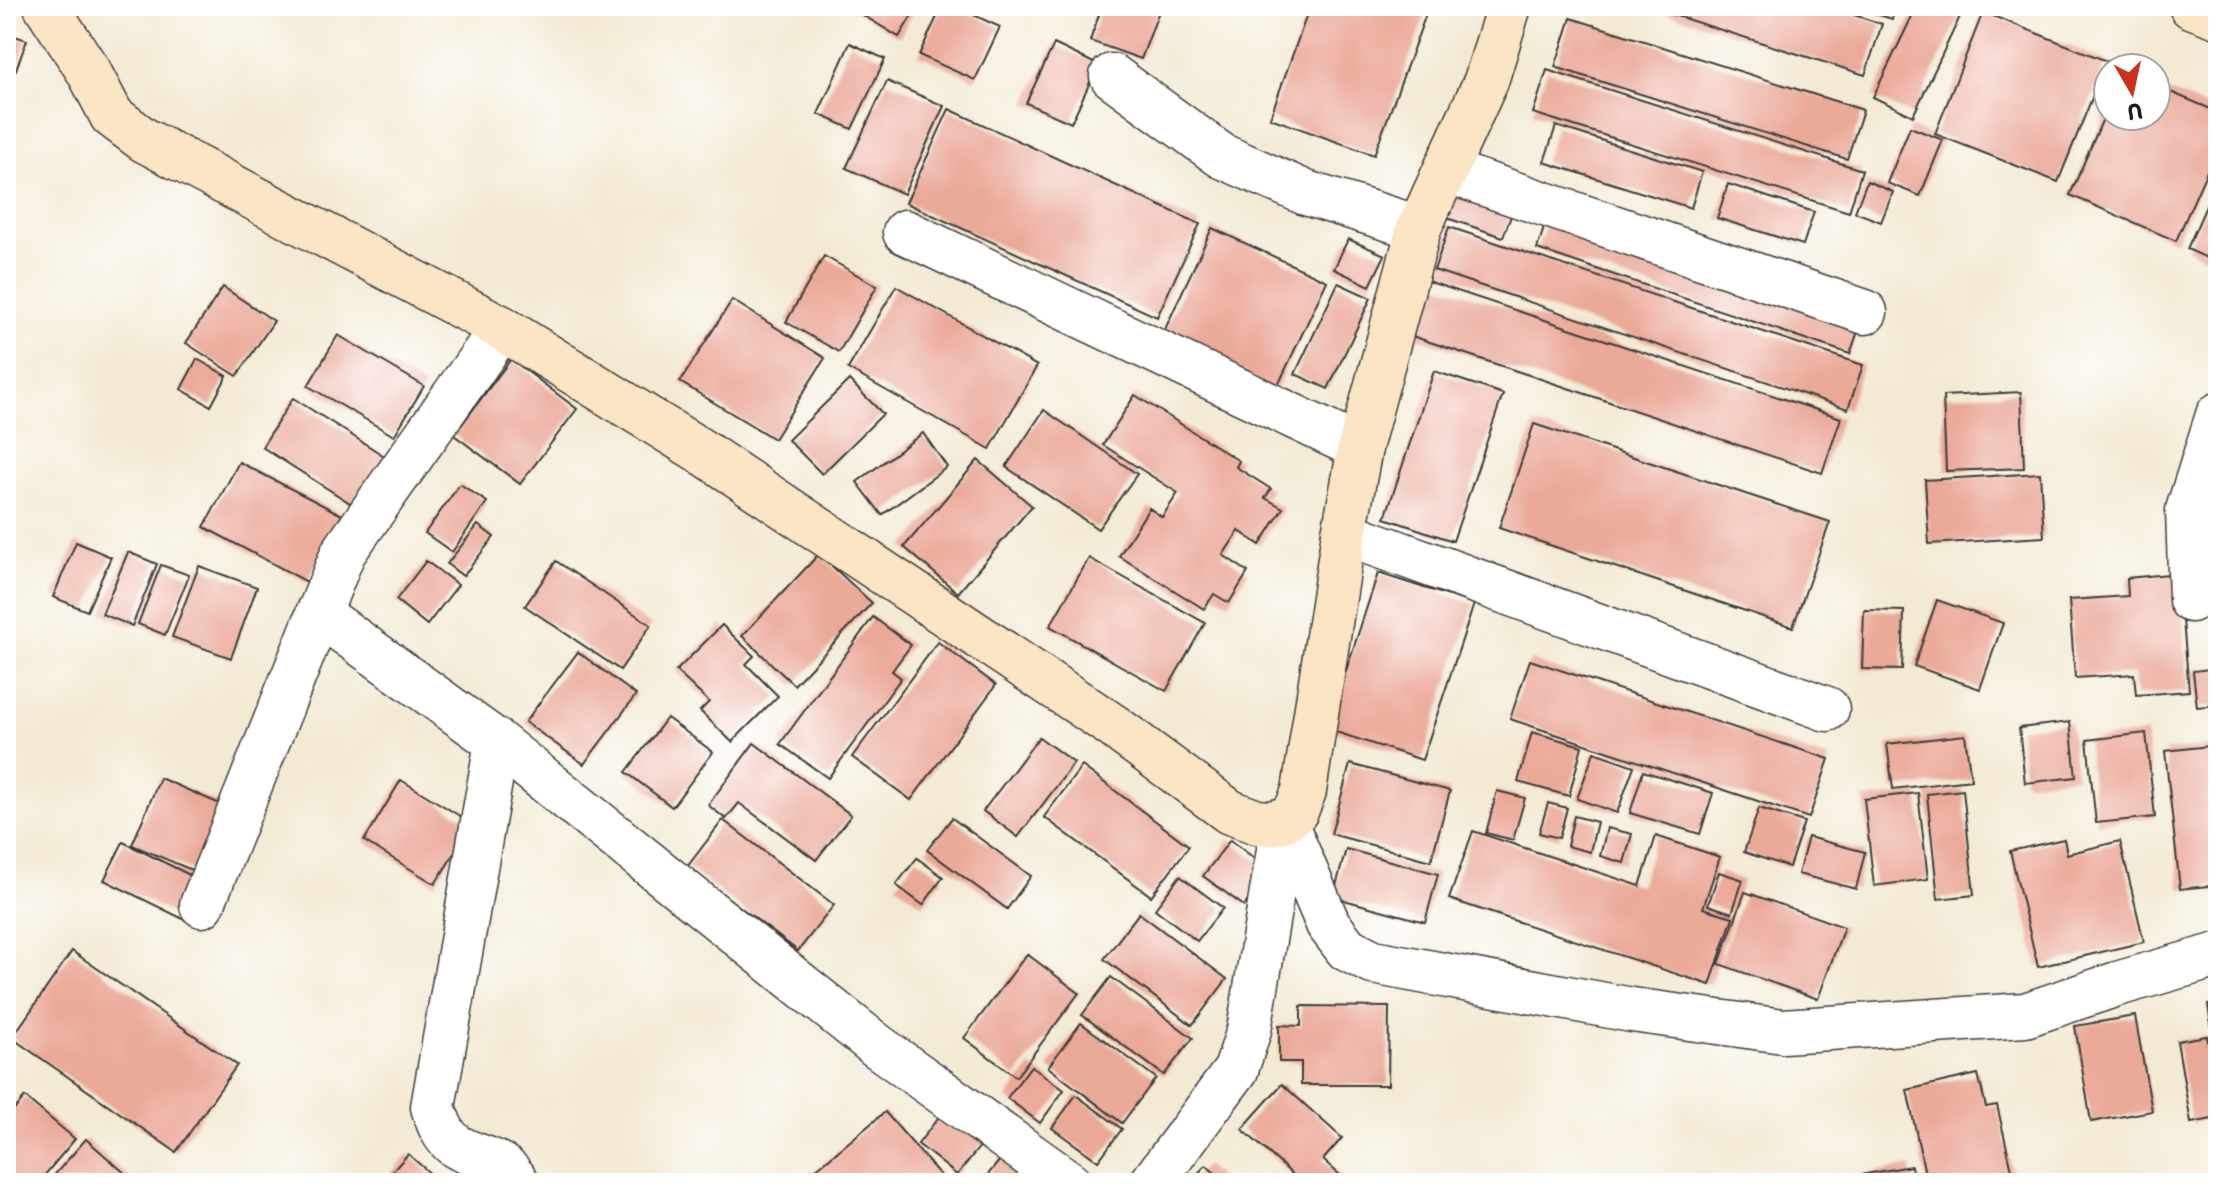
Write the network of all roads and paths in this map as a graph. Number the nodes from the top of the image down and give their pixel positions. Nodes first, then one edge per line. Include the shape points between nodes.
1 (46, 6) edge
2 (1509, 6) edge
3 (2191, 6) edge
4 (2218, 16) edge
5 (1112, 76) dead end
6 (1447, 171) junction
7 (1419, 228) junction
8 (905, 232) dead end
9 (1865, 312) dead end
10 (502, 328) junction
11 (2218, 415) edge
12 (1360, 448) junction
13 (1344, 533) junction
14 (2191, 600) dead end
15 (318, 613) junction
16 (1827, 709) dead end
17 (497, 742) junction
18 (1284, 820) junction
19 (202, 905) dead end
20 (2218, 955) edge
21 (517, 1183) edge
22 (1069, 1183) edge
23 (1152, 1183) edge

1 - 10 street via 112,116 144,140
2 - 6 street via 1486,81
3 - 4 street
5 - 7 street via 1222,156 1306,193
6 - 7 street
6 - 9 street
7 - 12 street
8 - 12 street
10 - 15 street via 343,553
10 - 18 street via 704,453 1113,726 1230,812 1257,822
11 - 14 street via 2188,510
12 - 13 street
13 - 16 street
13 - 18 street via 1304,791 1296,811
15 - 17 street
15 - 19 street
17 - 21 street via 433,1107 440,1128 456,1146 496,1161
17 - 22 street via 876,1045
18 - 20 street via 1328,924 1347,949 1373,962 1647,1012 1783,1031 2025,1015
18 - 23 street via 1249,1030 1236,1070

